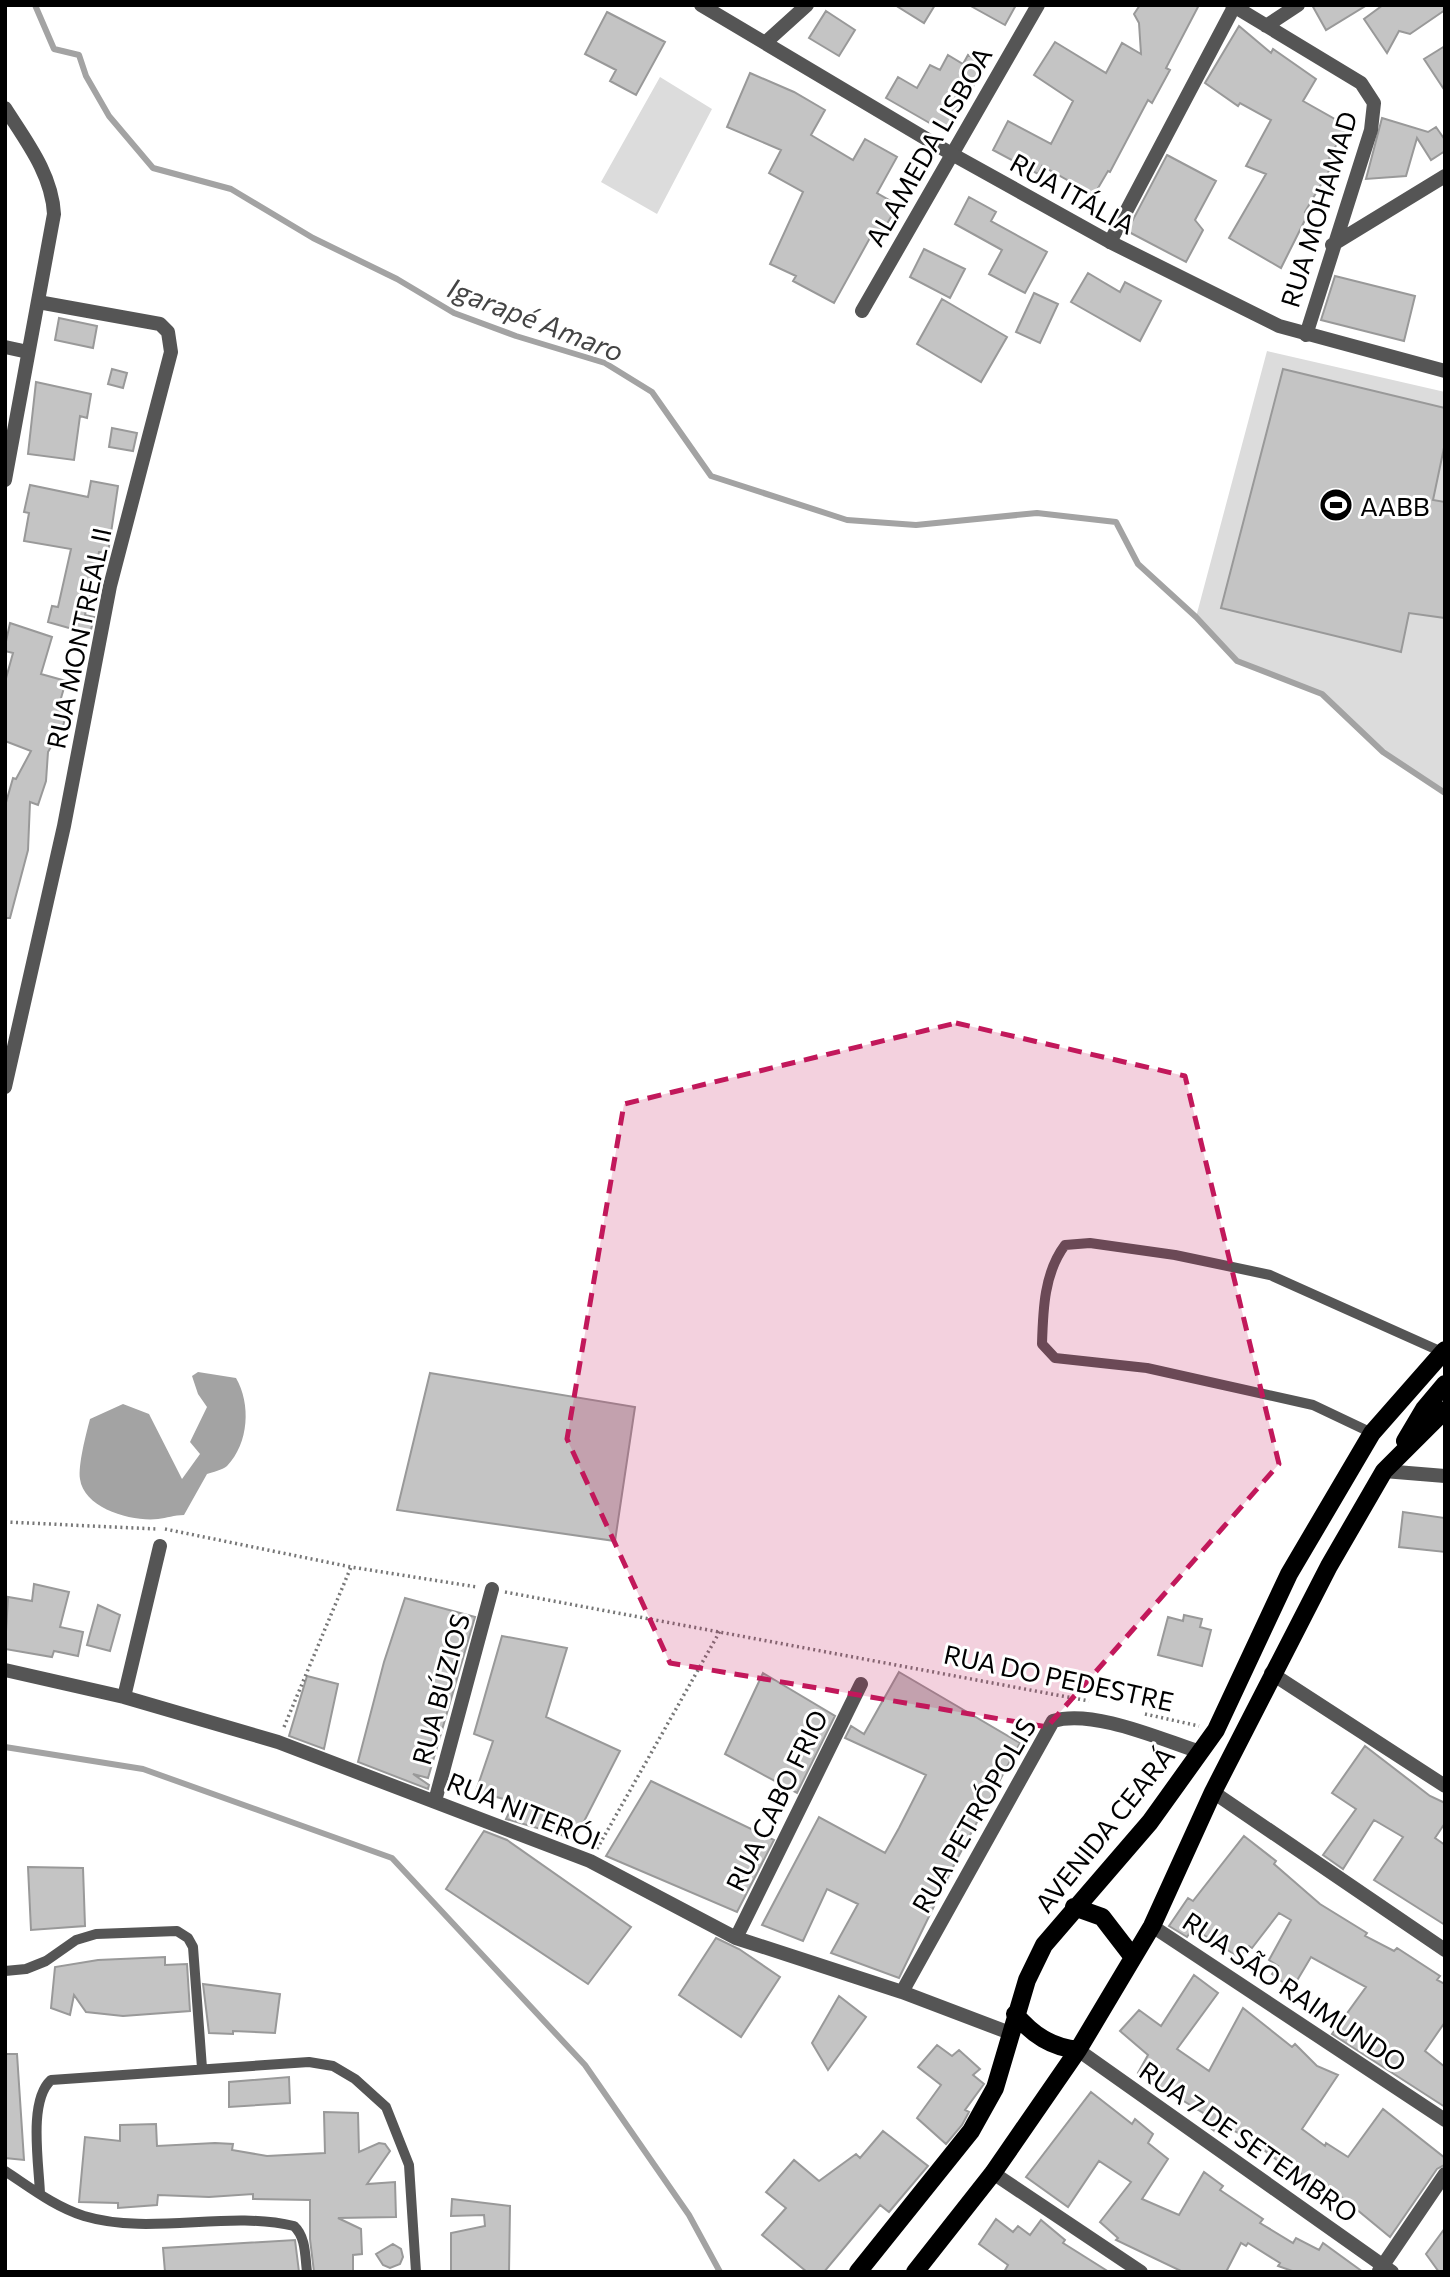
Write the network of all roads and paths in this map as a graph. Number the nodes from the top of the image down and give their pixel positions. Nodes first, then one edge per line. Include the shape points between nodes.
1 (701, 5) edge
2 (807, 5) edge
3 (1038, 5) edge
4 (1298, 5) edge
5 (1233, 6) edge
6 (1266, 26) junction
7 (766, 42) junction
8 (5, 108) edge
9 (950, 153) junction
10 (1445, 176) edge
11 (1110, 242) junction
12 (1332, 245) junction
13 (38, 302) junction
14 (862, 311) dead end
15 (1306, 335) junction
16 (5, 347) edge
17 (28, 352) junction
18 (1445, 371) edge
19 (5, 480) edge
20 (5, 1087) edge
21 (1443, 1351) edge
22 (1445, 1384) edge
23 (1445, 1410) edge
24 (1372, 1433) junction
25 (1389, 1466) junction
26 (1445, 1476) edge
27 (5, 1522) edge
28 (160, 1546) dead end
29 (351, 1567) junction
30 (492, 1589) junction
31 (720, 1631) junction
32 (5, 1670) edge
33 (1271, 1673) junction
34 (861, 1684) dead end
35 (124, 1697) junction
36 (1101, 1704) dead end
37 (1139, 1713) dead end
38 (1216, 1730) junction
39 (278, 1742) junction
40 (1200, 1752) junction
41 (1445, 1786) edge
42 (1213, 1791) junction
43 (435, 1801) junction
44 (590, 1861) junction
45 (1074, 1907) junction
46 (1152, 1926) junction
47 (736, 1938) junction
48 (1445, 1950) edge
49 (1132, 1956) junction
50 (5, 1971) edge
51 (902, 1992) junction
52 (1016, 2014) junction
53 (1010, 2032) junction
54 (1078, 2050) junction
55 (202, 2068) junction
56 (1445, 2120) edge
57 (5, 2171) edge
58 (993, 2173) junction
59 (1445, 2174) edge
60 (40, 2194) junction
61 (1385, 2270) edge
62 (307, 2272) edge
63 (416, 2272) edge
64 (858, 2272) edge
65 (915, 2272) edge
66 (1140, 2272) edge

1 - 7 street, RUA ITÁLIA
2 - 7 street
3 - 9 street, ALAMEDA LISBOA
4 - 6 street
5 - 6 street, RUA MOHAMAD
5 - 11 street
6 - 12 street, RUA MOHAMAD via 1361,83 1374,103 1371,130
7 - 9 street, RUA ITÁLIA
8 - 13 street via 48,180 54,214
9 - 11 street, RUA ITÁLIA
9 - 14 street, ALAMEDA LISBOA
10 - 12 street
11 - 15 street, RUA ITÁLIA
12 - 15 street, RUA MOHAMAD
13 - 17 street
13 - 20 street, RUA MONTREAL II via 160,324 168,332 171,352 110,586 64,826
15 - 18 street, RUA ITÁLIA
16 - 17 street
17 - 19 street
21 - 24 main road, AVENIDA CEARÁ
21 - 24 lane via 1270,1275 1090,1243 1065,1245 1054,1260 1043,1308 1042,1344 1055,1358 1147,1368 1302,1403
22 - 25 main road
23 - 25 main road
24 - 38 main road, AVENIDA CEARÁ via 1289,1574
25 - 26 street
25 - 33 main road
27 - 29 path, RUA DO PEDESTRE via 173,1530
28 - 35 street
29 - 30 path, RUA DO PEDESTRE
29 - 39 path
30 - 31 path, RUA DO PEDESTRE
30 - 43 street, RUA BÚZIOS
31 - 36 path, RUA DO PEDESTRE
31 - 44 path
32 - 35 street, RUA NITERÓI
33 - 41 street
33 - 42 main road
34 - 47 street, RUA CABO FRIO
35 - 39 street, RUA NITERÓI
37 - 38 path, RUA DO PEDESTRE
38 - 40 main road, AVENIDA CEARÁ
39 - 43 street, RUA NITERÓI
40 - 45 main road, AVENIDA CEARÁ via 1150,1822
40 - 51 street, RUA PETRÓPOLIS via 1089,1720 1070,1716 1053,1721
42 - 46 main road
42 - 48 street
43 - 44 street, RUA NITERÓI
44 - 47 street, RUA NITERÓI
45 - 49 main road via 1102,1917
45 - 52 main road, AVENIDA CEARÁ via 1044,1945
46 - 49 main road
46 - 56 street, RUA SÃO RAIMUNDO
47 - 51 street, RUA NITERÓI
49 - 54 main road
50 - 55 lane via 46,1961 76,1940 96,1934 177,1931 193,1947
51 - 53 street, RUA NITERÓI
52 - 53 main road, AVENIDA CEARÁ
52 - 54 main road via 1044,2040
53 - 64 main road, AVENIDA CEARÁ via 995,2088 971,2131
54 - 58 main road
54 - 61 street, RUA 7 DE SETEMBRO
55 - 60 lane via 51,2080 41,2089 37,2107
55 - 63 lane via 309,2062 333,2066 387,2107 409,2165
57 - 60 lane
58 - 65 main road
58 - 66 street
59 - 61 street
60 - 62 lane via 61,2208 116,2222 294,2226 304,2243

